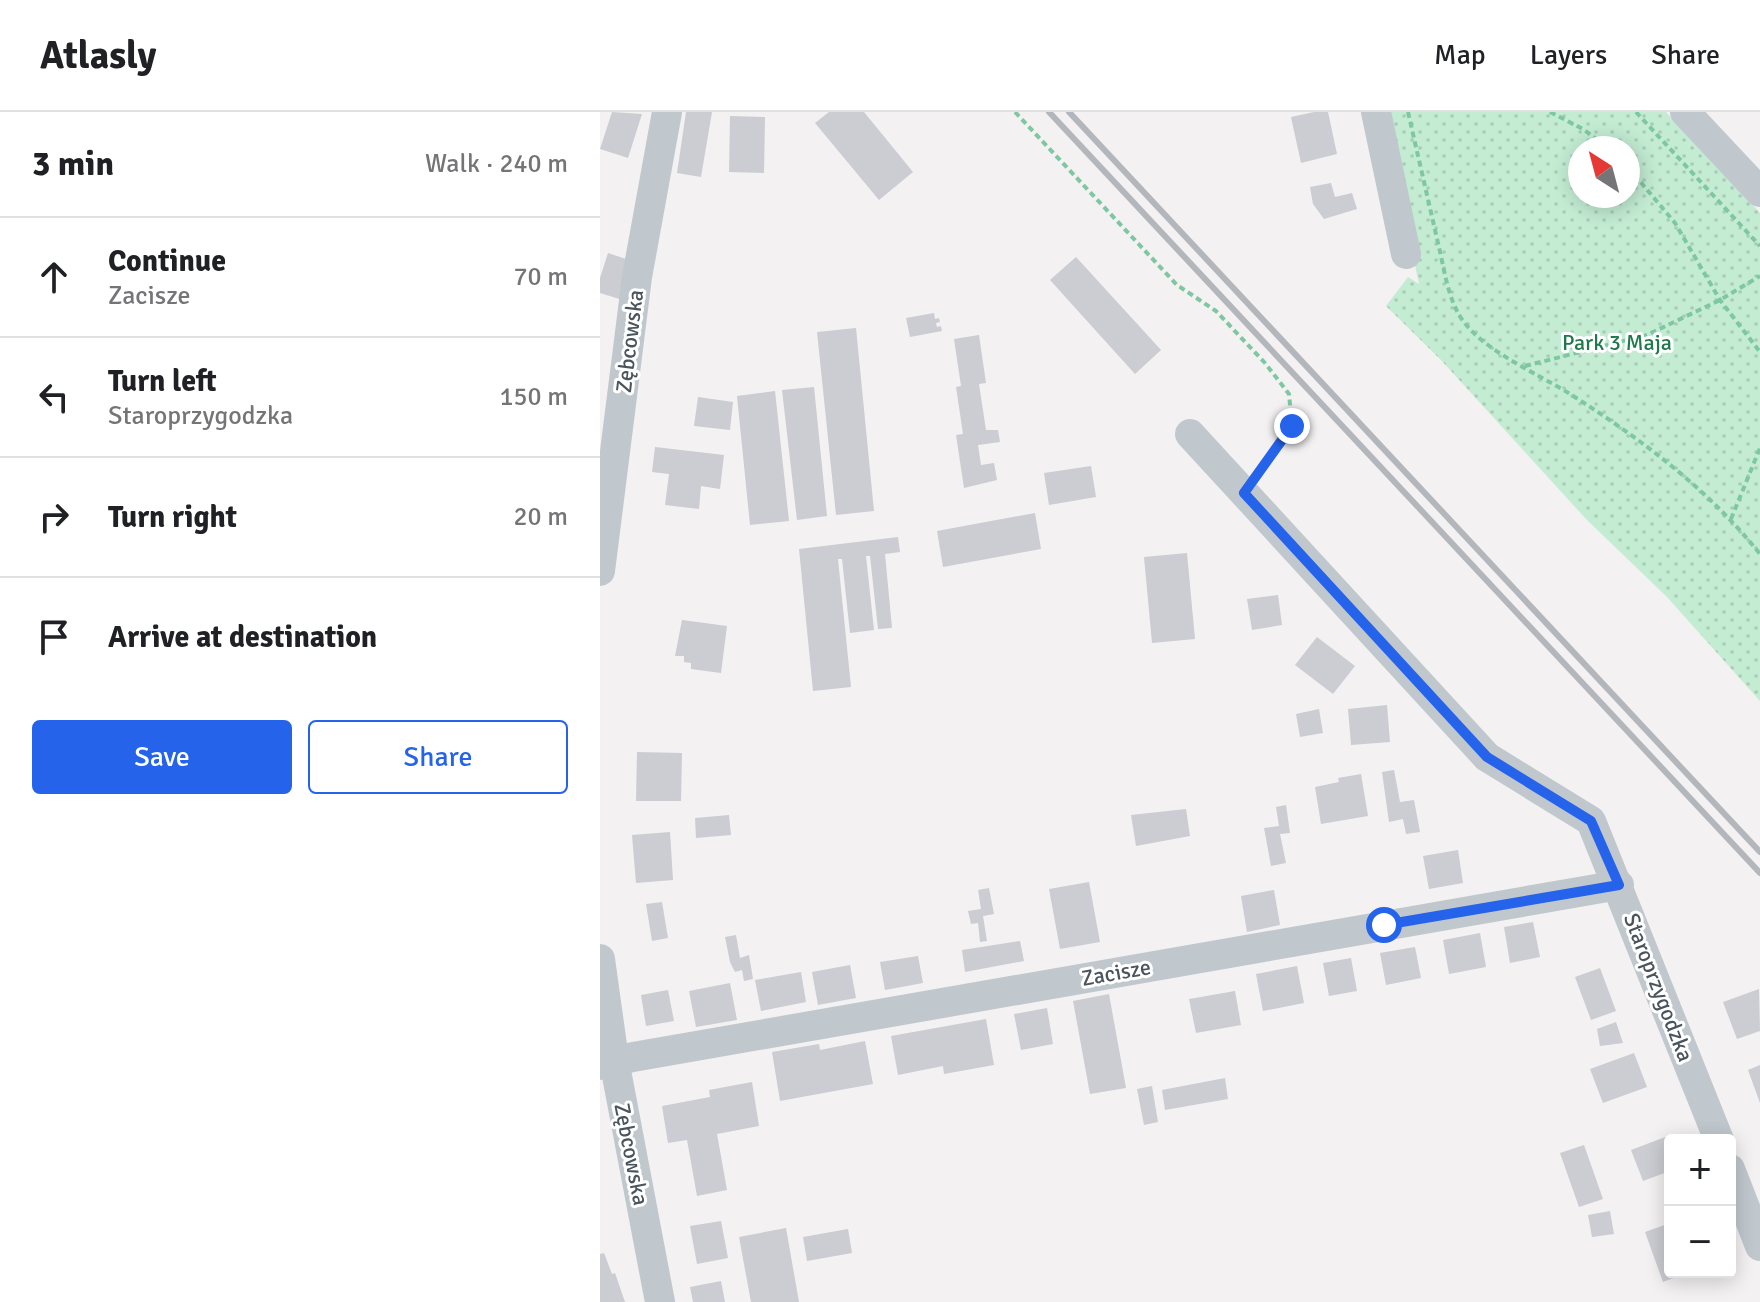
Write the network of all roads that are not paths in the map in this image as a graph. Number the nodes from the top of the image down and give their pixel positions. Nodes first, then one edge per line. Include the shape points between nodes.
1 (667, 112) edge
2 (1376, 112) edge
3 (1685, 112) edge
4 (1760, 192) edge
5 (1406, 254) dead end
6 (1190, 434) dead end
7 (600, 571) edge
8 (1619, 885) junction
9 (600, 959) edge
10 (607, 1063) edge
11 (1717, 1134) edge
12 (1736, 1184) edge
13 (1760, 1246) edge
14 (660, 1302) edge

1 - 7 street, Zębcowska via 637,277
2 - 5 street
3 - 4 street
6 - 8 street, Staroprzygodzka via 1487,757 1591,821
8 - 10 street, Zacisze
8 - 11 street, Staroprzygodzka
9 - 10 street, Zębcowska
10 - 14 street, Zębcowska
12 - 13 street

